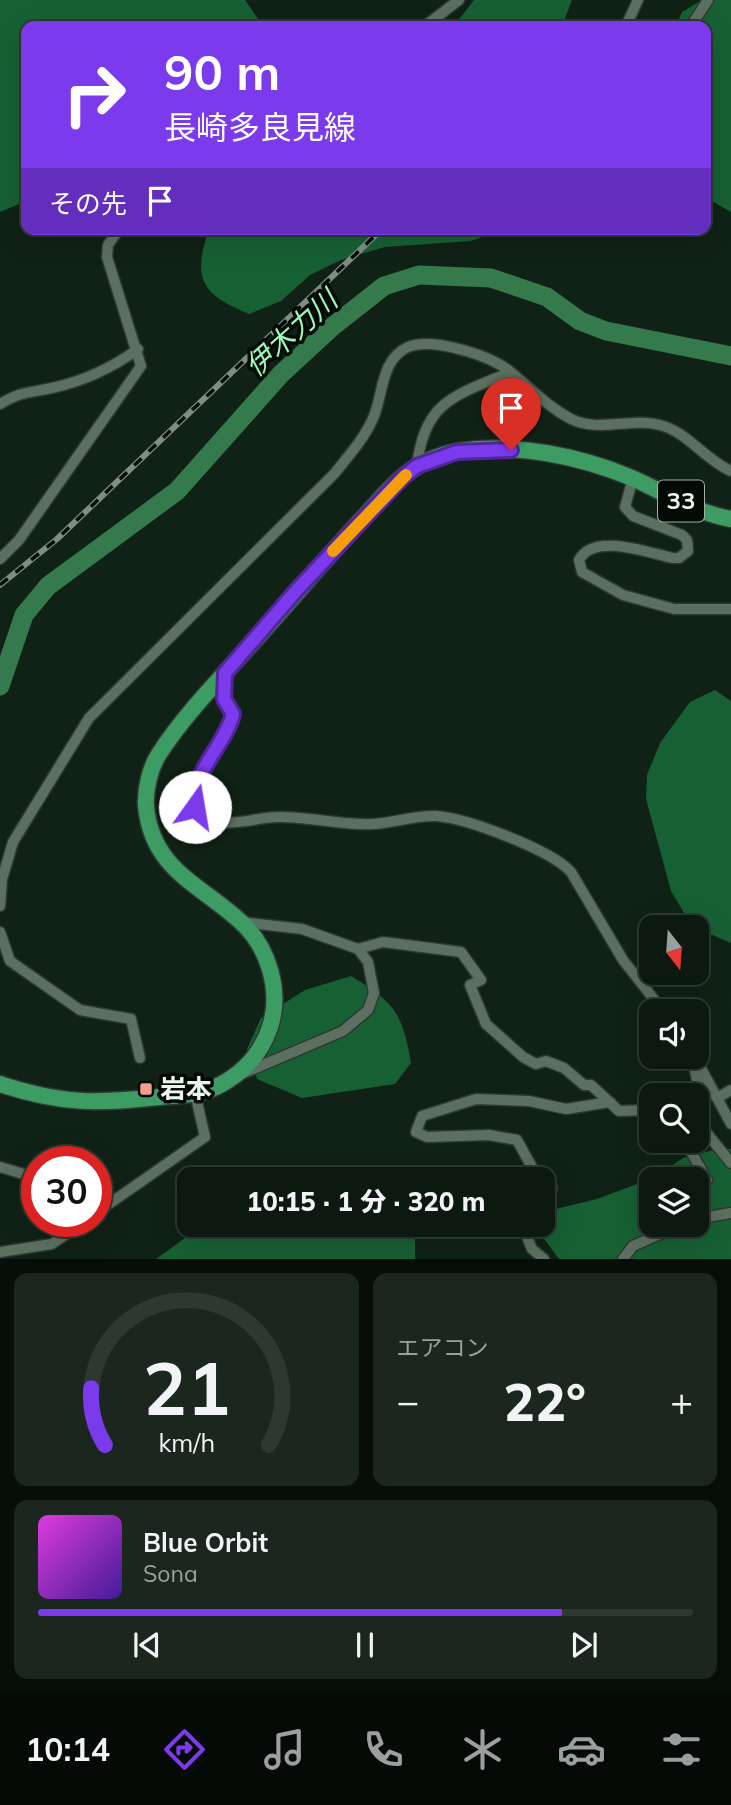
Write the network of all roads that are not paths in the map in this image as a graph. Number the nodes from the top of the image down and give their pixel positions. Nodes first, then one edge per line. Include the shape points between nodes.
1 (459, 0) edge
2 (638, 0) edge
3 (708, 0) edge
4 (432, 21) edge
5 (628, 21) edge
6 (694, 21) edge
7 (115, 235) edge
8 (138, 349) junction
9 (508, 370) junction
10 (0, 404) edge
11 (417, 466) junction
12 (731, 471) edge
13 (632, 478) junction
14 (731, 519) edge
15 (0, 559) edge
16 (731, 609) edge
17 (225, 673) junction
18 (0, 906) edge
19 (240, 922) junction
20 (0, 932) edge
21 (358, 948) junction
22 (654, 999) edge
23 (140, 1058) dead end
24 (701, 1069) edge
25 (234, 1078) junction
26 (0, 1084) edge
27 (731, 1090) edge
28 (195, 1093) junction
29 (717, 1098) junction
30 (610, 1102) junction
31 (639, 1110) edge
32 (731, 1124) edge
33 (709, 1136) edge
34 (731, 1163) edge
35 (0, 1167) edge
36 (533, 1167) edge
37 (21, 1173) edge
38 (112, 1202) edge
39 (731, 1213) edge
40 (709, 1217) edge
41 (62, 1237) edge
42 (527, 1237) edge
43 (653, 1237) edge
44 (0, 1252) edge
45 (544, 1259) edge
46 (622, 1259) edge

1 - 4 street
2 - 5 street
3 - 6 street
7 - 8 street via 107,257
8 - 10 street via 97,374 16,394
8 - 15 street via 141,366 131,383 19,540
9 - 11 street via 454,396 432,417 420,438
9 - 12 street via 541,400 573,420 597,426 660,425
9 - 18 street via 486,358 426,344 407,347 394,358 386,370 374,416 335,473 89,718 13,842
11 - 13 main road, 33 via 457,452 491,449 566,457
11 - 17 main road, 33 via 377,503
13 - 14 main road, 33
13 - 16 street via 625,507 632,516 682,535 688,551 673,558 595,546 583,553 579,561 582,572 623,595 674,609
17 - 19 main road, 33 via 157,757 146,806 161,852 195,889
17 - 22 street via 224,699 233,714 195,789 195,807 201,815 219,822 277,817 354,825 434,816 472,822 559,860
19 - 21 street via 302,929
19 - 25 main road, 33 via 265,955 274,995 265,1040 257,1056
20 - 23 street via 10,961 80,1010 131,1019
21 - 25 street via 368,962 374,993 368,1010 300,1051
21 - 30 street via 383,942 461,952 481,980 470,985 485,1024 523,1057 564,1068
24 - 29 street
25 - 28 main road, 33
26 - 28 main road, 33 via 51,1100 86,1104
27 - 29 street
28 - 38 street via 205,1137
29 - 32 street
30 - 31 street via 619,1111
30 - 36 street via 566,1109 529,1101 476,1099 422,1116 416,1132 427,1137 489,1135 517,1140
33 - 34 street
35 - 37 street
39 - 40 street
41 - 44 street via 52,1244
42 - 45 street
43 - 46 street via 633,1246

